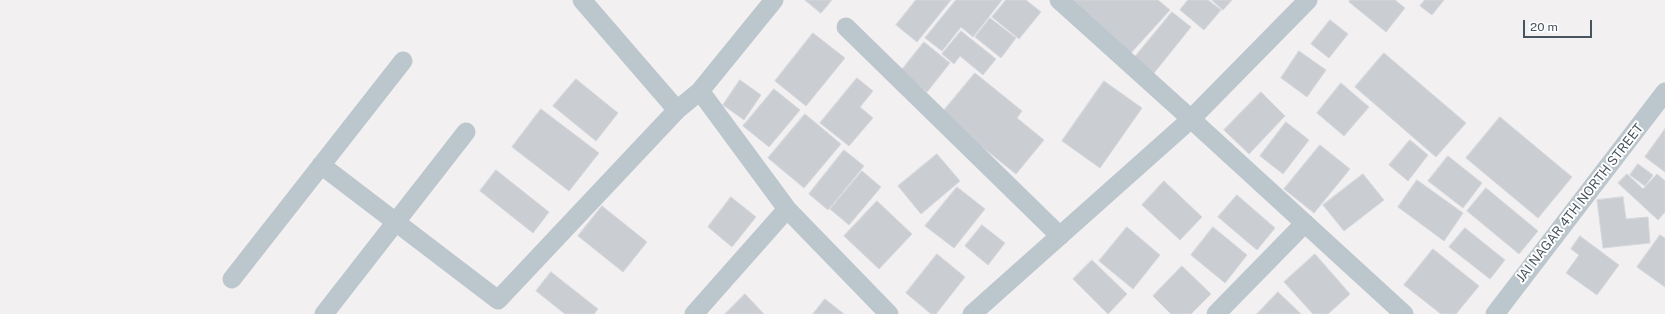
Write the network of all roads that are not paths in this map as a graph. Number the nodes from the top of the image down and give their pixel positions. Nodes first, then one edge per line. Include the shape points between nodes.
1 (582, 0) edge
2 (774, 0) edge
3 (1059, 0) edge
4 (1308, 0) edge
5 (846, 27) dead end
6 (404, 61) dead end
7 (700, 91) junction
8 (1665, 92) edge
9 (677, 110) junction
10 (1192, 119) junction
11 (466, 132) dead end
12 (321, 165) junction
13 (787, 209) junction
14 (396, 222) junction
15 (1304, 223) junction
16 (1060, 236) junction
17 (232, 279) dead end
18 (324, 314) edge
19 (694, 314) edge
20 (889, 314) edge
21 (972, 314) edge
22 (1216, 314) edge
23 (1404, 314) edge
24 (1495, 314) edge

1 - 9 street
2 - 7 street
3 - 10 street
4 - 10 street
5 - 16 street
6 - 12 street
7 - 9 street
7 - 13 street
8 - 24 street, JAI NAGAR 4TH NORTH STREET
9 - 14 street via 498,300
10 - 15 street
10 - 16 street
11 - 14 street
12 - 14 street
12 - 17 street
13 - 19 street
13 - 20 street
14 - 18 street
15 - 22 street
15 - 23 street
16 - 21 street

